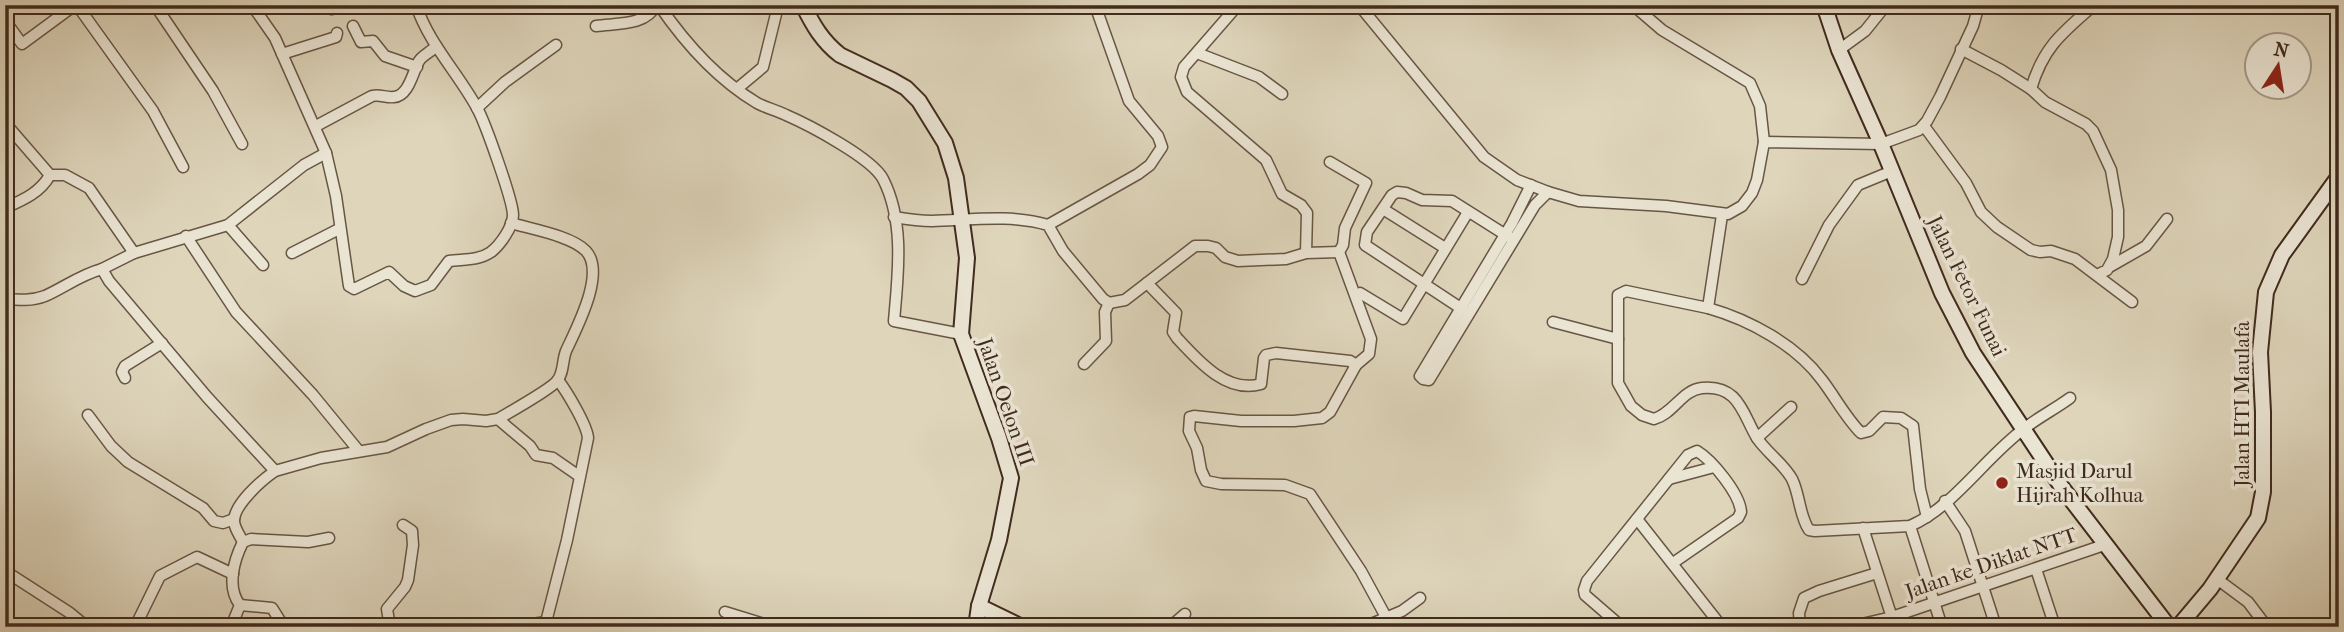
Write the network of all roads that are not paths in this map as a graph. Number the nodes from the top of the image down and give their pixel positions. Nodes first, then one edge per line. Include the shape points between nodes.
1 (76, 5) edge
2 (155, 5) edge
3 (252, 5) edge
4 (347, 5) edge
5 (416, 5) edge
6 (658, 5) edge
7 (781, 5) edge
8 (803, 5) edge
9 (1095, 5) edge
10 (1238, 5) edge
11 (1359, 5) edge
12 (1633, 5) edge
13 (1824, 5) edge
14 (1886, 5) edge
15 (1979, 5) edge
16 (2094, 5) edge
17 (332, 9) dead end
18 (6, 22) edge
19 (353, 26) dead end
20 (596, 26) dead end
21 (337, 33) dead end
22 (436, 46) junction
23 (556, 46) dead end
24 (1961, 49) junction
25 (1839, 50) junction
26 (1197, 53) junction
27 (282, 54) junction
28 (417, 67) junction
29 (738, 88) junction
30 (2031, 89) junction
31 (1282, 94) dead end
32 (477, 108) junction
33 (5, 123) edge
34 (316, 126) junction
35 (1924, 126) junction
36 (1764, 142) junction
37 (242, 144) dead end
38 (1881, 144) junction
39 (326, 153) junction
40 (1330, 162) dead end
41 (183, 167) dead end
42 (1892, 171) junction
43 (50, 176) junction
44 (2339, 176) edge
45 (1531, 185) junction
46 (1548, 192) junction
47 (5, 208) edge
48 (1383, 209) junction
49 (1468, 212) junction
50 (1723, 215) junction
51 (894, 217) junction
52 (962, 218) junction
53 (2168, 219) dead end
54 (511, 223) junction
55 (228, 225) junction
56 (1048, 225) junction
57 (339, 229) junction
58 (1505, 235) junction
59 (186, 236) junction
60 (1515, 241) junction
61 (1445, 248) junction
62 (1339, 252) junction
63 (134, 253) junction
64 (292, 253) dead end
65 (1306, 253) junction
66 (263, 265) dead end
67 (2110, 266) junction
68 (102, 268) junction
69 (2097, 275) junction
70 (1802, 279) dead end
71 (1147, 283) junction
72 (1424, 284) junction
73 (1360, 293) dead end
74 (5, 299) edge
75 (2132, 302) dead end
76 (1109, 303) junction
77 (1708, 308) junction
78 (1466, 311) junction
79 (1553, 322) dead end
80 (961, 334) junction
81 (1618, 339) junction
82 (162, 343) junction
83 (1084, 364) dead end
84 (1356, 365) junction
85 (125, 378) dead end
86 (558, 380) junction
87 (2070, 398) dead end
88 (1791, 407) dead end
89 (88, 415) dead end
90 (498, 419) junction
91 (2024, 428) junction
92 (1757, 438) junction
93 (358, 450) junction
94 (1714, 467) junction
95 (275, 471) junction
96 (579, 477) junction
97 (1668, 479) junction
98 (1945, 501) junction
99 (1927, 517) junction
100 (234, 519) junction
101 (1637, 519) junction
102 (402, 525) dead end
103 (1910, 526) junction
104 (1863, 528) junction
105 (329, 538) dead end
106 (243, 542) junction
107 (2105, 545) junction
108 (1674, 564) junction
109 (2036, 569) junction
110 (5, 571) edge
111 (1877, 573) junction
112 (233, 574) junction
113 (2217, 579) junction
114 (1984, 587) junction
115 (1420, 598) dead end
116 (1934, 603) junction
117 (240, 605) junction
118 (979, 606) junction
119 (724, 612) dead end
120 (1185, 614) dead end
121 (1386, 617) junction
122 (1893, 622) edge
123 (546, 624) edge
124 (2339, 625) edge
125 (87, 627) edge
126 (135, 627) edge
127 (231, 627) edge
128 (284, 627) edge
129 (390, 627) edge
130 (513, 627) edge
131 (774, 627) edge
132 (976, 627) edge
133 (1022, 627) edge
134 (1170, 627) edge
135 (1364, 627) edge
136 (1622, 627) edge
137 (1722, 627) edge
138 (1800, 627) edge
139 (1849, 627) edge
140 (1942, 627) edge
141 (1996, 627) edge
142 (2055, 627) edge
143 (2169, 627) edge
144 (2178, 627) edge
145 (2267, 627) edge
146 (2320, 627) edge

1 - 18 street via 22,44
1 - 41 street via 153,111
2 - 37 street via 213,91
3 - 27 street
4 - 17 street
5 - 22 street
6 - 20 street via 641,21
6 - 29 street via 700,56
7 - 29 street via 763,67
8 - 52 street, Jalan Oelon III via 831,48 906,88 919,101 949,153
9 - 56 street via 1129,101 1162,147 1138,174
10 - 26 street
11 - 45 street via 1484,157
12 - 36 street via 1669,35 1750,83 1760,106
13 - 25 street, Jalan Fetor Funai
14 - 25 street via 1865,31
15 - 24 street
16 - 30 street via 2055,39
19 - 28 street via 360,42 373,41 385,56
21 - 27 street
22 - 28 street
22 - 32 street
23 - 32 street
24 - 30 street
24 - 35 street
25 - 38 street, Jalan Fetor Funai
26 - 31 street via 1259,77
26 - 65 street via 1182,73 1182,83 1266,160 1282,194 1304,208
27 - 34 street
28 - 34 street via 397,97 372,96
29 - 51 street via 756,102 849,149 876,169
30 - 67 street via 2090,127 2108,163 2118,210 2118,237
32 - 54 street via 511,205
33 - 43 street
34 - 39 street
35 - 38 street
35 - 69 street via 1959,172 1981,212 1997,227 2031,250 2065,254
36 - 38 street
36 - 50 street via 1752,193 1736,211
38 - 42 street, Jalan Fetor Funai
39 - 55 street
39 - 57 street
40 - 62 street via 1366,183
42 - 70 street via 1858,185 1829,225
42 - 91 street, Jalan Fetor Funai via 1954,318
43 - 47 street via 32,196
43 - 63 street via 65,175 89,188
44 - 113 street, Jalan HTI Maulafa via 2282,255 2269,282 2260,352 2261,505 2256,523
45 - 46 street
45 - 58 street
46 - 50 street via 1578,201
46 - 60 street via 1535,205
48 - 49 street via 1397,192 1422,200 1452,201
48 - 61 street
48 - 72 street via 1367,232 1365,245
49 - 58 street
49 - 61 street
50 - 77 street
51 - 52 street
51 - 80 street via 899,263 894,321
52 - 56 street
52 - 80 street, Jalan Oelon III via 967,268
53 - 67 street via 2146,246
54 - 57 street via 489,253 449,261 431,285 415,291 389,272 350,288
54 - 86 street via 575,244 592,262 590,291
55 - 59 street
55 - 66 street
56 - 76 street via 1063,251
57 - 64 street
58 - 60 street
58 - 78 street
59 - 63 street
59 - 93 street via 236,312
60 - 78 street
61 - 72 street
62 - 65 street
62 - 84 street via 1371,339 1369,354
63 - 68 street
65 - 71 street via 1286,259 1238,261 1216,248 1195,246
67 - 69 street
68 - 74 street via 44,296
68 - 82 street via 118,294
69 - 75 street
71 - 76 street via 1125,300
71 - 84 street via 1176,313 1173,332 1177,338 1223,380 1259,385 1264,358 1276,353
72 - 73 street via 1403,319
72 - 78 street
76 - 83 street via 1106,341
77 - 81 street via 1620,292
77 - 99 street via 1731,314 1794,351 1861,433 1884,417 1910,422
78 - 78 street via 1420,376 1423,380 1429,380
79 - 81 street
80 - 118 street, Jalan Oelon III via 1011,478
81 - 92 street via 1618,383 1642,415 1658,418 1691,391 1718,390 1739,402
82 - 85 street via 125,366
82 - 95 street
84 - 121 street via 1322,418 1241,421 1194,416 1188,427 1208,482 1285,485 1310,494
86 - 90 street
86 - 96 street via 587,429
87 - 91 street
88 - 92 street
89 - 100 street via 128,462 203,508 214,521
90 - 93 street via 451,420 387,447
90 - 96 street via 536,455 553,458
91 - 98 street
91 - 107 street, Jalan Fetor Funai
92 - 104 street via 1791,477 1809,530
93 - 95 street
94 - 97 street
94 - 97 street via 1702,454 1692,452
94 - 108 street via 1739,501 1741,512
95 - 100 street via 249,494
96 - 123 street
97 - 101 street
98 - 99 street
98 - 114 street via 1965,531
99 - 103 street
100 - 106 street
101 - 108 street
101 - 136 street via 1589,576 1584,590
102 - 129 street via 412,531 413,545 405,587 387,609
103 - 104 street
103 - 116 street
104 - 111 street
105 - 106 street
106 - 112 street
107 - 109 street, Jalan ke Diklat NTT
107 - 143 street, Jalan Fetor Funai
108 - 137 street
109 - 114 street, Jalan ke Diklat NTT
109 - 142 street
110 - 125 street
111 - 122 street
111 - 138 street via 1804,598
112 - 117 street
112 - 126 street via 197,557 167,571 156,582
113 - 144 street, Jalan HTI Maulafa
113 - 145 street via 2248,602
114 - 116 street, Jalan ke Diklat NTT
114 - 141 street
115 - 121 street
116 - 122 street, Jalan ke Diklat NTT
116 - 140 street
117 - 127 street
117 - 128 street via 272,608
118 - 132 street, Jalan Oelon III
118 - 133 street
119 - 131 street
120 - 134 street
121 - 135 street
122 - 139 street, Jalan ke Diklat NTT
123 - 130 street
124 - 146 street

